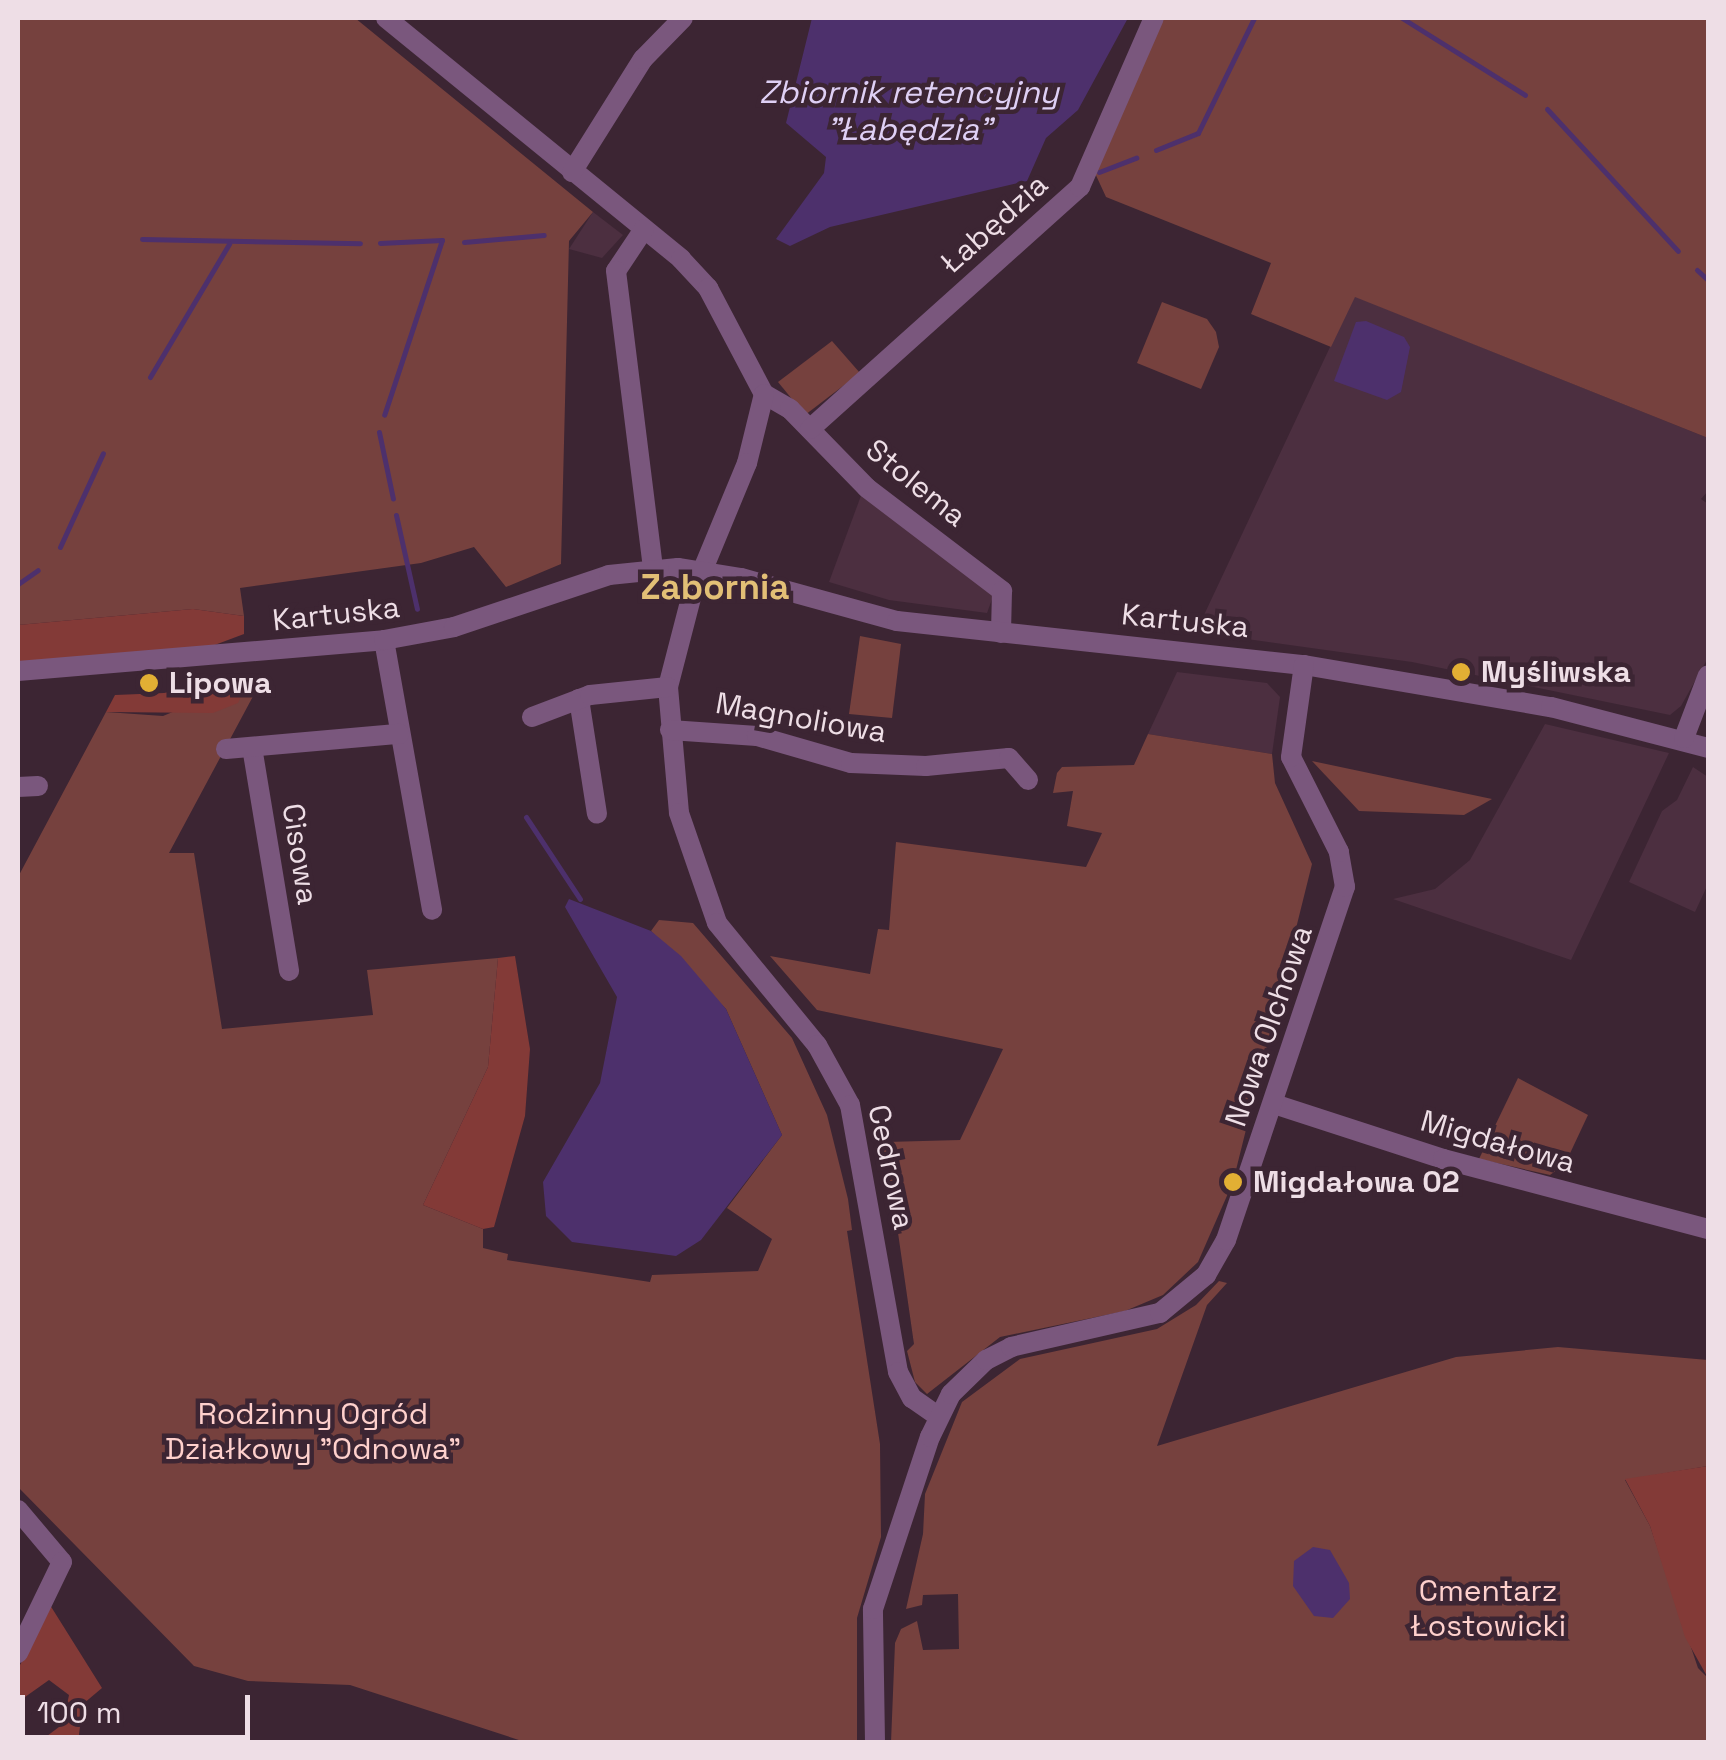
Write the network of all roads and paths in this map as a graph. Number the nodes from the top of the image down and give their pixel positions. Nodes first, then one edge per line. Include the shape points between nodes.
1 (386, 18) edge
2 (683, 18) edge
3 (1154, 18) edge
4 (572, 172) junction
5 (644, 229) junction
6 (764, 394) junction
7 (810, 429) junction
8 (653, 568) junction
9 (703, 570) junction
10 (1000, 632) junction
11 (384, 640) junction
12 (1304, 665) junction
13 (18, 671) edge
14 (1708, 675) edge
15 (668, 687) junction
16 (578, 699) junction
17 (532, 718) dead end
18 (670, 730) junction
19 (399, 734) junction
20 (1684, 738) junction
21 (252, 747) junction
22 (1708, 748) edge
23 (226, 749) dead end
24 (1028, 780) dead end
25 (597, 814) dead end
26 (432, 910) dead end
27 (289, 971) dead end
28 (1274, 1104) junction
29 (1708, 1229) edge
30 (938, 1416) junction
31 (18, 1510) edge
32 (18, 1653) edge
33 (875, 1742) edge

1 - 4 street, Stolema
2 - 4 street via 643,59
3 - 7 street, Łabędzia via 1080,187
4 - 5 street, Stolema
5 - 6 street, Stolema via 708,288
5 - 8 street via 616,271
6 - 7 street, Stolema
6 - 9 street via 747,463
7 - 10 street, Stolema via 867,488 1002,591
8 - 9 street, Kartuska
8 - 11 street, Kartuska via 593,579 454,627
9 - 10 street, Kartuska via 897,621
9 - 15 street, Cedrowa
10 - 12 street, Kartuska
11 - 13 street, Kartuska
11 - 19 street
12 - 20 street, Kartuska
12 - 28 street, Nowa Olchowa via 1291,757 1339,852 1345,887
14 - 20 street
15 - 16 street
15 - 18 street, Cedrowa
16 - 17 street
16 - 25 street
18 - 24 street, Magnoliowa via 757,736 851,763 926,766 1009,758
18 - 30 street, Cedrowa via 684,840 710,910 817,1045 850,1105 898,1372 912,1398
19 - 21 street
19 - 26 street
20 - 22 street, Kartuska
21 - 23 street
21 - 27 street, Cisowa
28 - 29 street, Migdałowa via 1443,1159
28 - 30 street, Nowa Olchowa via 1226,1240 1192,1290 1144,1320 1011,1347 963,1379
30 - 33 street via 874,1610 869,1650
31 - 32 street via 62,1562

